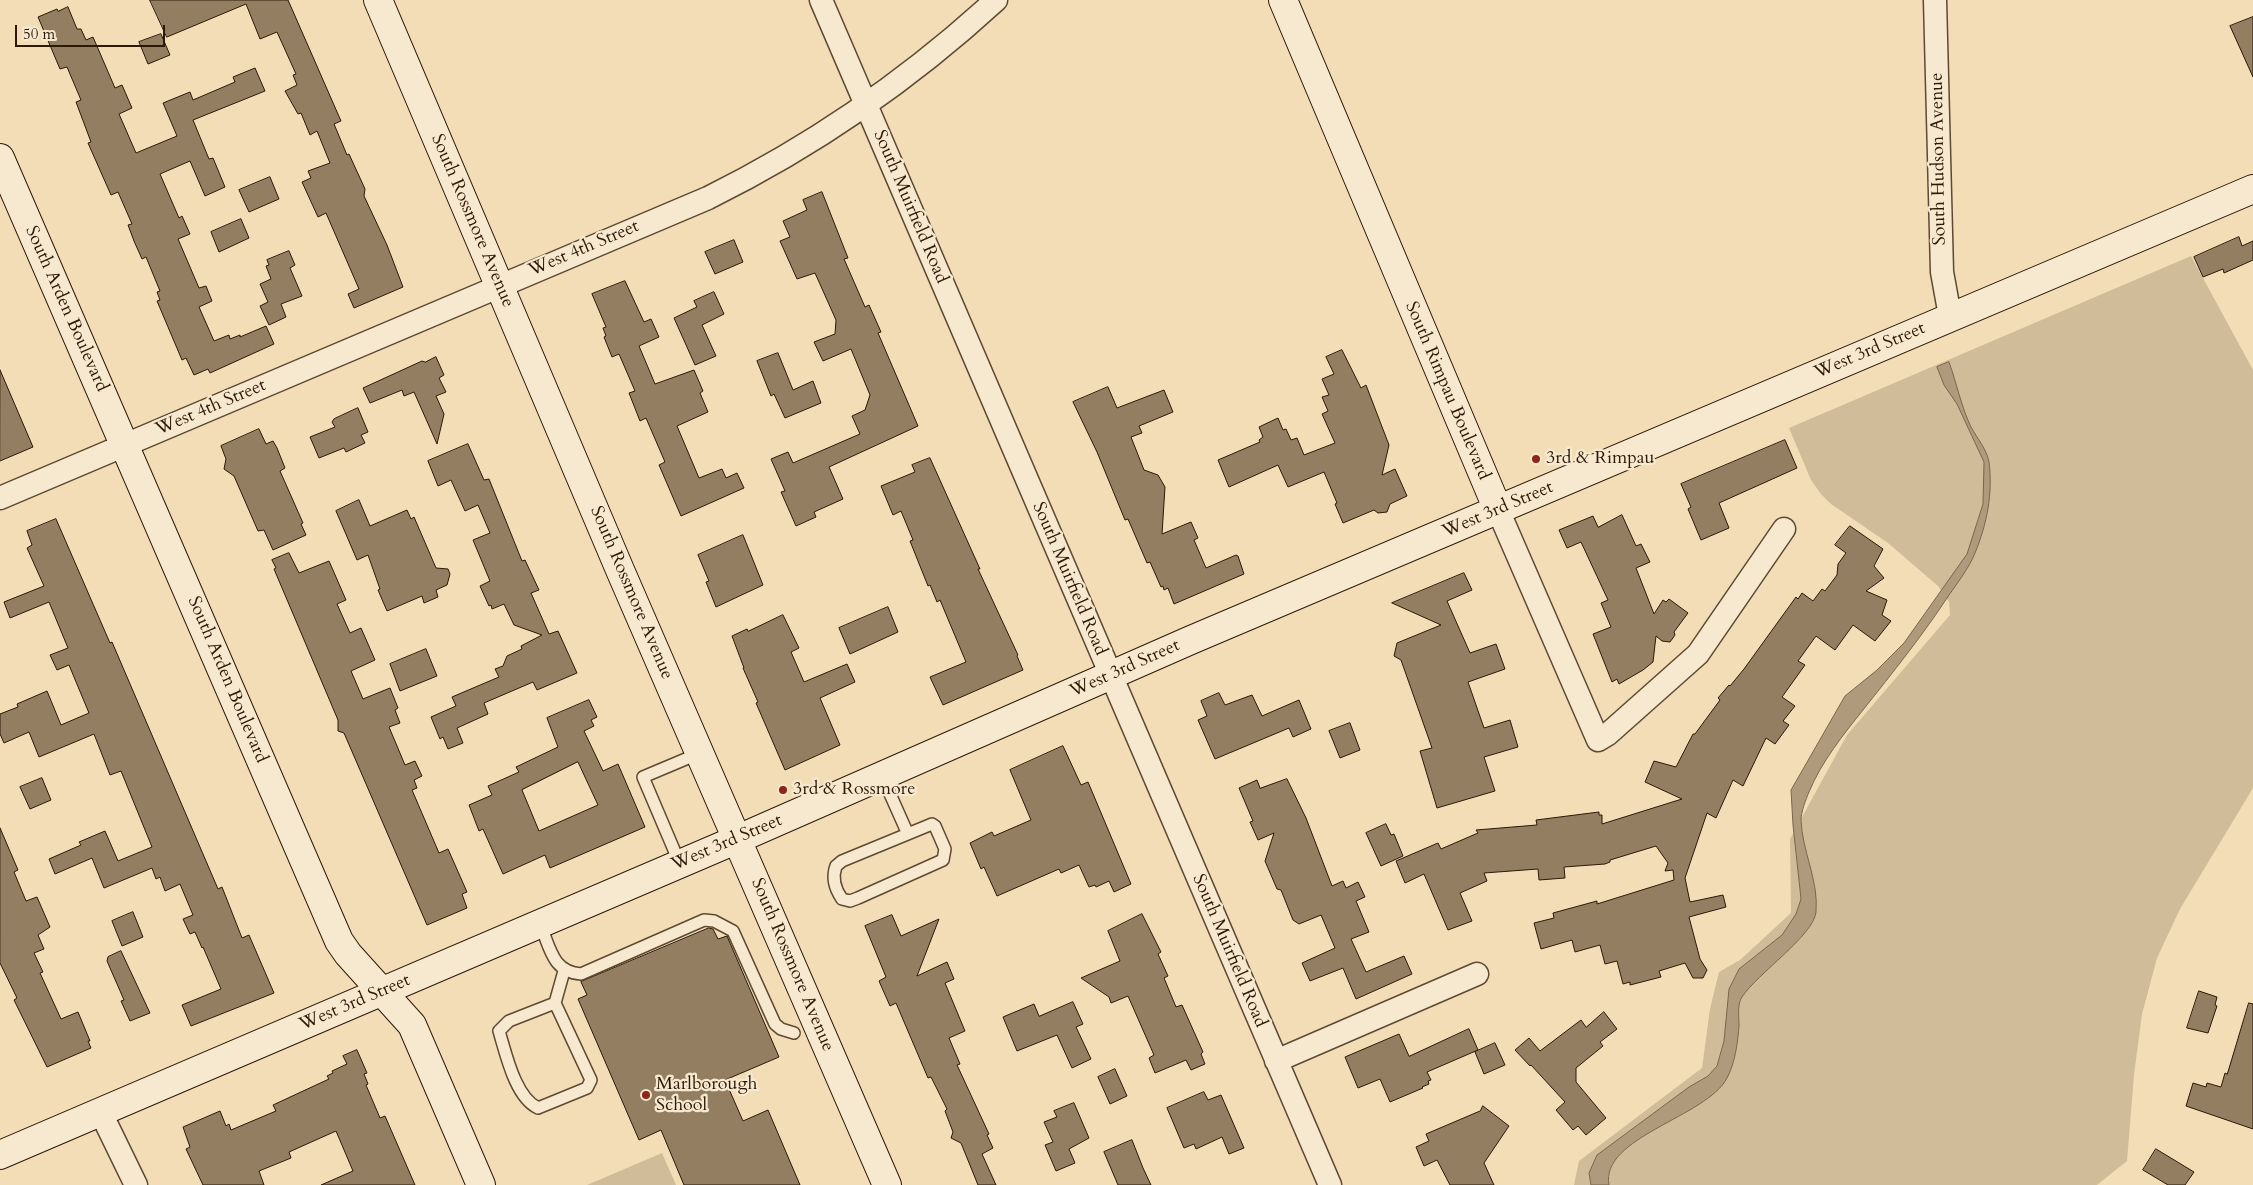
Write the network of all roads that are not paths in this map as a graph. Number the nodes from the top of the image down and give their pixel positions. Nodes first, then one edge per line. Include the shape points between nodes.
1 (378, 0) edge
2 (821, 0) edge
3 (996, 0) edge
4 (1283, 0) edge
5 (1935, 0) edge
6 (866, 106) junction
7 (0, 158) edge
8 (2253, 189) edge
9 (499, 285) junction
10 (1950, 316) junction
11 (126, 444) junction
12 (0, 498) edge
13 (1498, 510) junction
14 (1784, 529) dead end
15 (1111, 676) junction
16 (700, 753) junction
17 (882, 776) junction
18 (907, 832) junction
19 (738, 839) junction
20 (680, 864) junction
21 (540, 924) junction
22 (564, 971) junction
23 (1477, 974) dead end
24 (381, 991) junction
25 (555, 1003) junction
26 (794, 1033) dead end
27 (1276, 1061) junction
28 (101, 1113) junction
29 (0, 1155) edge
30 (136, 1185) edge
31 (481, 1185) edge
32 (887, 1185) edge
33 (1330, 1185) edge

1 - 9 main road, South Rossmore Avenue
2 - 6 street, South Muirfield Road
3 - 6 street, West 4th Street via 951,41
4 - 13 main road, South Rimpau Boulevard
5 - 10 street, South Hudson Avenue via 1942,272
6 - 9 street, West 4th Street via 794,152 708,198
6 - 15 street, South Muirfield Road
7 - 11 main road, South Arden Boulevard
8 - 10 main road, West 3rd Street
9 - 11 street, West 4th Street
9 - 16 main road, South Rossmore Avenue
10 - 13 main road, West 3rd Street
11 - 12 street, West 4th Street
11 - 24 main road, South Arden Boulevard via 339,941
13 - 14 street, South Rimpau Boulevard via 1598,740 1698,654
13 - 15 main road, West 3rd Street
15 - 17 main road, West 3rd Street
15 - 27 street, South Muirfield Road
16 - 19 main road, South Rossmore Avenue
16 - 20 lane via 643,778
17 - 18 lane
17 - 19 main road, West 3rd Street
18 - 18 lane via 836,866 834,878 842,900 858,898 943,860 945,849 935,826 926,825
19 - 20 main road, West 3rd Street
19 - 32 main road, South Rossmore Avenue
20 - 21 main road, West 3rd Street
21 - 22 lane via 555,962
21 - 24 main road, West 3rd Street
22 - 25 lane
22 - 26 lane via 582,974 704,920 714,920 733,931 775,1024
23 - 27 street
24 - 28 main road, West 3rd Street
24 - 31 main road, South Arden Boulevard via 412,1025
25 - 25 lane via 509,1021 498,1031 511,1071 528,1103 538,1108 587,1088 591,1080
27 - 33 street, South Muirfield Road
28 - 29 main road, West 3rd Street
28 - 30 street

